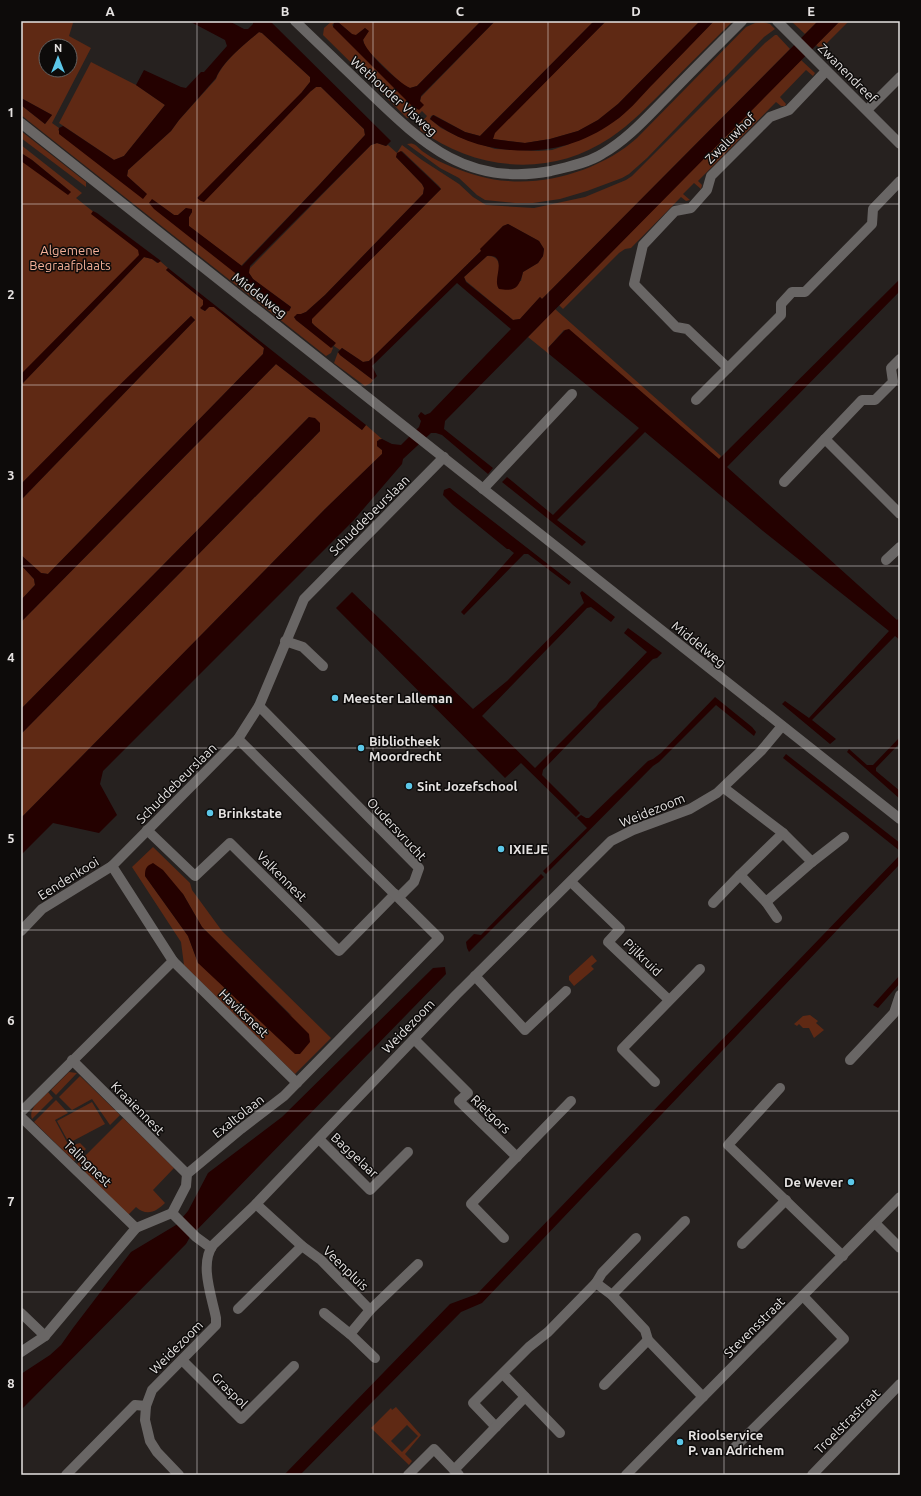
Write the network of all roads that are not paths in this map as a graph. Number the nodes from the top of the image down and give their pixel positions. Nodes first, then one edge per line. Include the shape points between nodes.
1 (295, 21) edge
2 (742, 21) edge
3 (777, 21) edge
4 (826, 71) junction
5 (900, 77) edge
6 (867, 110) junction
7 (21, 123) edge
8 (900, 144) edge
9 (900, 182) edge
10 (900, 359) edge
11 (728, 368) junction
12 (572, 394) dead end
13 (696, 400) dead end
14 (825, 439) junction
15 (444, 457) junction
16 (784, 482) dead end
17 (483, 488) junction
18 (900, 514) edge
19 (900, 546) edge
20 (886, 560) dead end
21 (285, 641) junction
22 (323, 666) dead end
23 (259, 706) junction
24 (782, 726) junction
25 (238, 739) junction
26 (724, 788) junction
27 (900, 819) edge
28 (148, 830) junction
29 (783, 834) junction
30 (844, 837) dead end
31 (812, 862) junction
32 (112, 866) junction
33 (740, 874) junction
34 (571, 882) junction
35 (397, 896) junction
36 (766, 902) junction
37 (713, 903) dead end
38 (777, 918) dead end
39 (21, 931) edge
40 (173, 961) junction
41 (700, 969) dead end
42 (475, 976) junction
43 (566, 991) dead end
44 (900, 994) edge
45 (669, 1000) junction
46 (414, 1038) junction
47 (72, 1060) junction
48 (850, 1060) dead end
49 (655, 1082) dead end
50 (297, 1083) junction
51 (780, 1088) dead end
52 (571, 1101) dead end
53 (21, 1112) edge
54 (21, 1117) edge
55 (319, 1139) junction
56 (408, 1152) dead end
57 (517, 1157) junction
58 (187, 1174) junction
59 (900, 1197) edge
60 (786, 1200) junction
61 (256, 1204) junction
62 (175, 1216) junction
63 (685, 1222) dead end
64 (875, 1223) junction
65 (136, 1228) junction
66 (504, 1238) dead end
67 (636, 1238) dead end
68 (742, 1244) dead end
69 (302, 1246) junction
70 (210, 1248) junction
71 (900, 1248) edge
72 (843, 1256) junction
73 (418, 1264) dead end
74 (596, 1283) junction
75 (612, 1295) junction
76 (802, 1296) junction
77 (238, 1309) dead end
78 (370, 1310) junction
79 (21, 1313) edge
80 (324, 1313) dead end
81 (350, 1334) junction
82 (45, 1336) junction
83 (648, 1340) junction
84 (21, 1352) edge
85 (375, 1358) dead end
86 (182, 1360) junction
87 (294, 1366) dead end
88 (503, 1374) junction
89 (604, 1385) dead end
90 (898, 1392) edge
91 (525, 1397) junction
92 (703, 1397) junction
93 (146, 1406) junction
94 (496, 1427) junction
95 (560, 1433) dead end
96 (733, 1449) dead end
97 (456, 1472) edge
98 (66, 1475) edge
99 (179, 1475) edge
100 (408, 1475) edge
101 (626, 1475) edge
102 (812, 1475) edge

1 - 2 street, Wethouder Visweg via 404,126 428,145 450,158 477,168 509,174 531,174 568,167 601,155 631,134
3 - 4 street, Zwanendreef
4 - 6 street, Zwanendreef
4 - 11 street, Zwaluwhof via 790,110 770,117 716,170 711,176 707,190 691,208 675,211 643,245 634,284 676,327 687,328
5 - 6 street
6 - 8 street, Zwanendreef
7 - 15 street, Middelweg
9 - 11 street via 873,209 872,224 805,292 792,292 782,304 781,315
10 - 14 street via 891,368 893,382 875,400 862,400
11 - 13 street
12 - 17 street
14 - 16 street
14 - 18 street
15 - 17 street, Middelweg
15 - 21 street, Schuddebeurslaan via 304,599
17 - 24 street, Middelweg
19 - 20 street
21 - 22 street via 303,647
21 - 23 street, Schuddebeurslaan
23 - 25 street, Schuddebeurslaan
23 - 35 street, Oudersvrucht via 419,868 414,882
24 - 26 street, Weidezoom
24 - 27 street, Middelweg
25 - 28 street, Schuddebeurslaan
25 - 35 street
26 - 29 street
26 - 34 street, Weidezoom via 690,809 611,841
28 - 32 street, Schuddebeurslaan
28 - 35 street, Valkennest via 195,876 230,843 339,951
29 - 31 street
29 - 33 street
30 - 31 street
31 - 36 street
32 - 39 street, Eendenkooi via 42,909
32 - 40 street
33 - 36 street
33 - 37 street
34 - 42 street, Weidezoom
34 - 45 street, Pijlkruid via 620,929 608,942
35 - 50 street, Exaltolaan via 439,938
36 - 38 street
40 - 47 street
40 - 50 street, Haviksnest
41 - 45 street
42 - 43 street via 525,1030
42 - 46 street, Weidezoom
44 - 48 street via 894,1013
45 - 49 street via 622,1049
46 - 55 street, Weidezoom
46 - 57 street, Rietgors via 468,1093 459,1101
47 - 53 street
47 - 58 street, Kraaiennest
50 - 58 street, Exaltolaan
51 - 60 street via 728,1145
52 - 57 street
54 - 65 street, Talingnest
55 - 56 street, Baggelaar via 370,1190
55 - 61 street, Weidezoom
57 - 66 street via 471,1204
58 - 62 street via 186,1186
59 - 64 street, Stevensstraat
60 - 68 street
60 - 72 street
61 - 69 street, Veenpluis
61 - 70 street, Weidezoom
62 - 65 street
62 - 70 street
63 - 75 street
64 - 71 street
64 - 72 street, Stevensstraat
65 - 82 street
67 - 74 street via 602,1272
69 - 77 street
69 - 78 street, Veenpluis via 321,1260
70 - 86 street, Weidezoom via 206,1265 216,1325
72 - 76 street, Stevensstraat
73 - 78 street, Veenpluis
74 - 75 street
74 - 88 street
75 - 83 street via 645,1330
76 - 92 street, Stevensstraat
76 - 96 street via 844,1339
78 - 81 street, Veenpluis
79 - 82 street
80 - 81 street
81 - 85 street
82 - 84 street
83 - 89 street
83 - 92 street
86 - 87 street, Graspol via 242,1419
86 - 93 street, Weidezoom via 152,1390
88 - 91 street
88 - 94 street via 473,1403
90 - 102 street, Troelstrastraat
91 - 94 street
91 - 95 street
92 - 101 street, Stevensstraat
93 - 98 street via 135,1405
93 - 99 street, Weidezoom via 145,1420 150,1441
94 - 97 street
97 - 100 street via 434,1450

